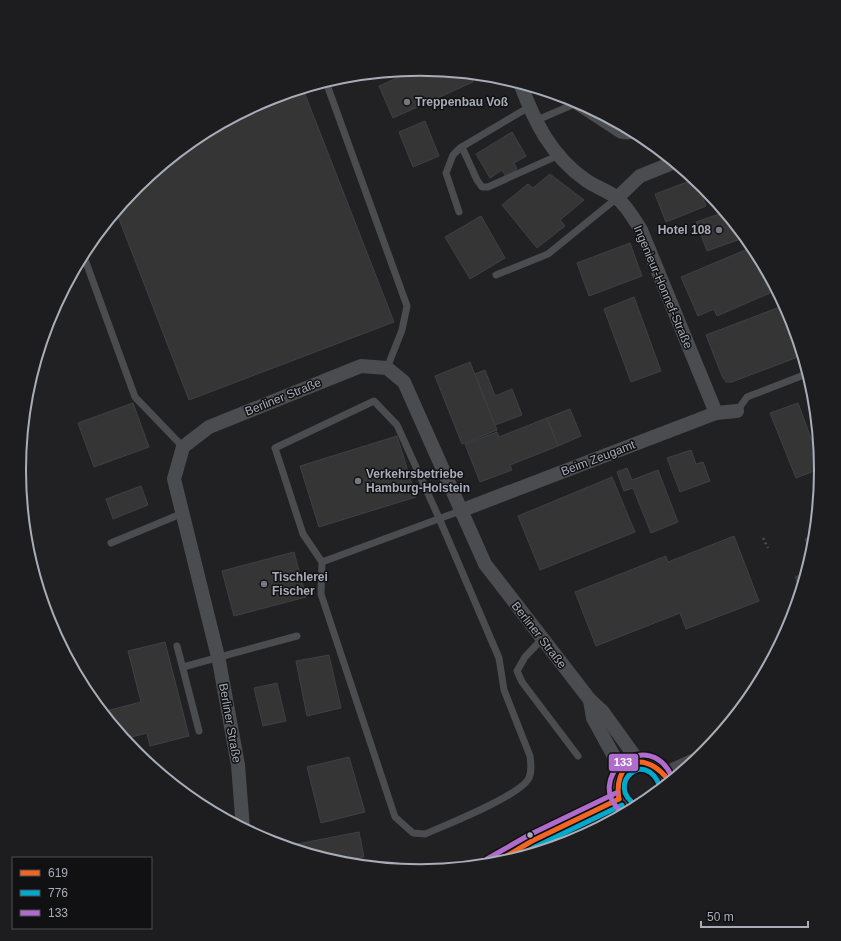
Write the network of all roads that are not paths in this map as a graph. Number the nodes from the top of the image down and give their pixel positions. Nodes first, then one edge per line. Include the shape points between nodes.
1 (328, 87) edge
2 (522, 89) edge
3 (571, 106) edge
4 (529, 107) junction
5 (598, 118) edge
6 (535, 121) junction
7 (629, 136) edge
8 (462, 147) junction
9 (559, 155) junction
10 (669, 164) edge
11 (617, 198) junction
12 (459, 212) dead end
13 (86, 262) edge
14 (496, 276) dead end
15 (387, 368) junction
16 (803, 375) edge
17 (738, 411) joint
18 (716, 413) junction
19 (183, 447) junction
20 (460, 511) junction
21 (183, 513) junction
22 (439, 518) junction
23 (111, 542) dead end
24 (322, 562) junction
25 (297, 636) dead end
26 (542, 639) junction
27 (178, 646) dead end
28 (218, 658) junction
29 (183, 668) junction
30 (590, 700) junction
31 (199, 731) dead end
32 (578, 756) dead end
33 (639, 762) junction
34 (622, 771) junction
35 (666, 780) edge
36 (625, 805) edge
37 (242, 822) edge
38 (508, 855) edge

1 - 15 lane via 407,306 402,330
2 - 4 street, Ingenieur-Honnef-Straße
3 - 6 lane
4 - 6 street, Ingenieur-Honnef-Straße
4 - 8 lane
5 - 7 lane via 620,134
6 - 9 street, Ingenieur-Honnef-Straße via 543,136
8 - 9 lane via 482,187 488,187
8 - 12 lane via 453,155 446,173
9 - 11 street, Ingenieur-Honnef-Straße via 586,181
10 - 11 street via 640,176
11 - 14 lane via 548,254
11 - 18 street, Ingenieur-Honnef-Straße via 641,230
13 - 19 lane via 135,397
15 - 19 street, Berliner Straße via 361,366 209,427
15 - 20 street, Berliner Straße via 404,382
16 - 17 lane via 747,397
17 - 18 street, Beim Zeugamt
18 - 20 street, Beim Zeugamt
19 - 21 street, Berliner Straße via 174,479
20 - 22 lane
20 - 26 street, Berliner Straße via 485,564
21 - 23 lane
21 - 28 street, Berliner Straße
22 - 24 lane
22 - 24 lane via 397,425 374,401 275,448 303,534
22 - 24 lane via 499,658 504,690 532,766 529,779 511,794 425,834 413,833 395,818 321,594
25 - 28 lane
26 - 30 street, Berliner Straße
26 - 32 lane via 525,657 517,671 522,682
27 - 29 lane
28 - 29 lane
28 - 37 street, Berliner Straße via 238,765
29 - 31 lane
30 - 33 street, Berliner Straße via 603,712
30 - 34 street, Berliner Straße via 593,718
33 - 34 main road via 627,766
33 - 35 main road via 654,765
34 - 36 main road via 616,784
36 - 38 main road via 532,841

